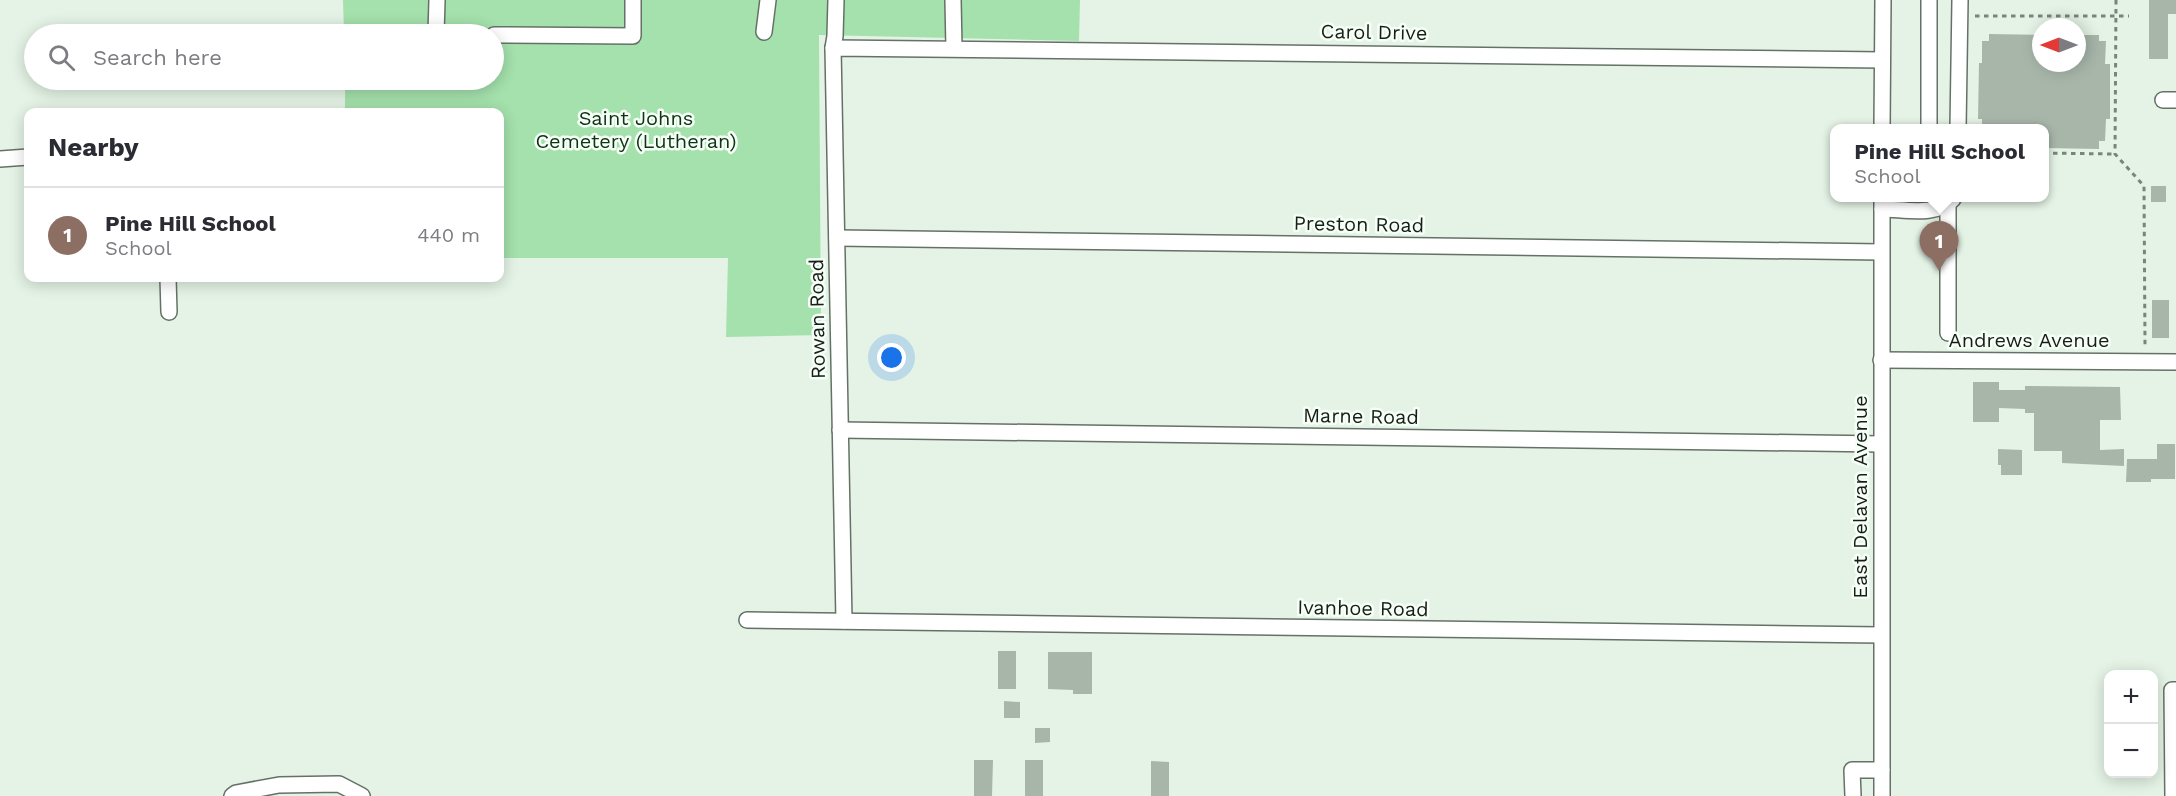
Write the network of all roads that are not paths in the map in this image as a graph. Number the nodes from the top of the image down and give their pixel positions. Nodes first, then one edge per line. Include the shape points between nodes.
1 (437, 0) edge
2 (633, 0) edge
3 (768, 0) edge
4 (836, 0) edge
5 (953, 0) edge
6 (1883, 0) edge
7 (1929, 0) edge
8 (1960, 0) edge
9 (436, 24) edge
10 (764, 32) dead end
11 (504, 35) edge
12 (832, 48) junction
13 (954, 48) junction
14 (1882, 60) junction
15 (1882, 124) edge
16 (1929, 124) edge
17 (1958, 124) edge
18 (24, 157) edge
19 (0, 159) edge
20 (1949, 202) edge
21 (1951, 202) edge
22 (1882, 203) edge
23 (1928, 204) edge
24 (837, 238) junction
25 (1881, 252) junction
26 (168, 282) edge
27 (169, 312) dead end
28 (1948, 333) dead end
29 (1881, 360) junction
30 (2176, 362) edge
31 (840, 430) junction
32 (1881, 444) junction
33 (747, 620) dead end
34 (844, 621) junction
35 (1881, 635) junction
36 (2176, 690) edge
37 (1882, 770) junction
38 (232, 796) edge
39 (362, 796) edge
40 (1853, 796) edge
41 (1882, 796) edge
42 (2173, 796) edge

1 - 9 street
2 - 11 street via 633,36
3 - 10 street
4 - 12 street, Rowan Road
5 - 13 street
6 - 14 street
7 - 16 street
8 - 17 street
12 - 13 street, Carol Drive
12 - 24 street, Rowan Road
13 - 14 street, Carol Drive
14 - 15 street
18 - 19 street
20 - 23 street via 1938,209
21 - 28 street
22 - 23 street
22 - 25 street, East Delavan Avenue
24 - 25 street, Preston Road
24 - 31 street, Rowan Road
25 - 29 street, East Delavan Avenue
26 - 27 street
29 - 30 street, Andrews Avenue
29 - 32 street, East Delavan Avenue
31 - 32 street, Marne Road
31 - 34 street, Rowan Road
32 - 35 street, East Delavan Avenue
33 - 34 street, Ivanhoe Road
34 - 35 street, Ivanhoe Road
35 - 37 street, East Delavan Avenue
36 - 42 street via 2172,690
37 - 40 street via 1852,770
37 - 41 street, East Delavan Avenue
38 - 39 street via 279,785 339,784

